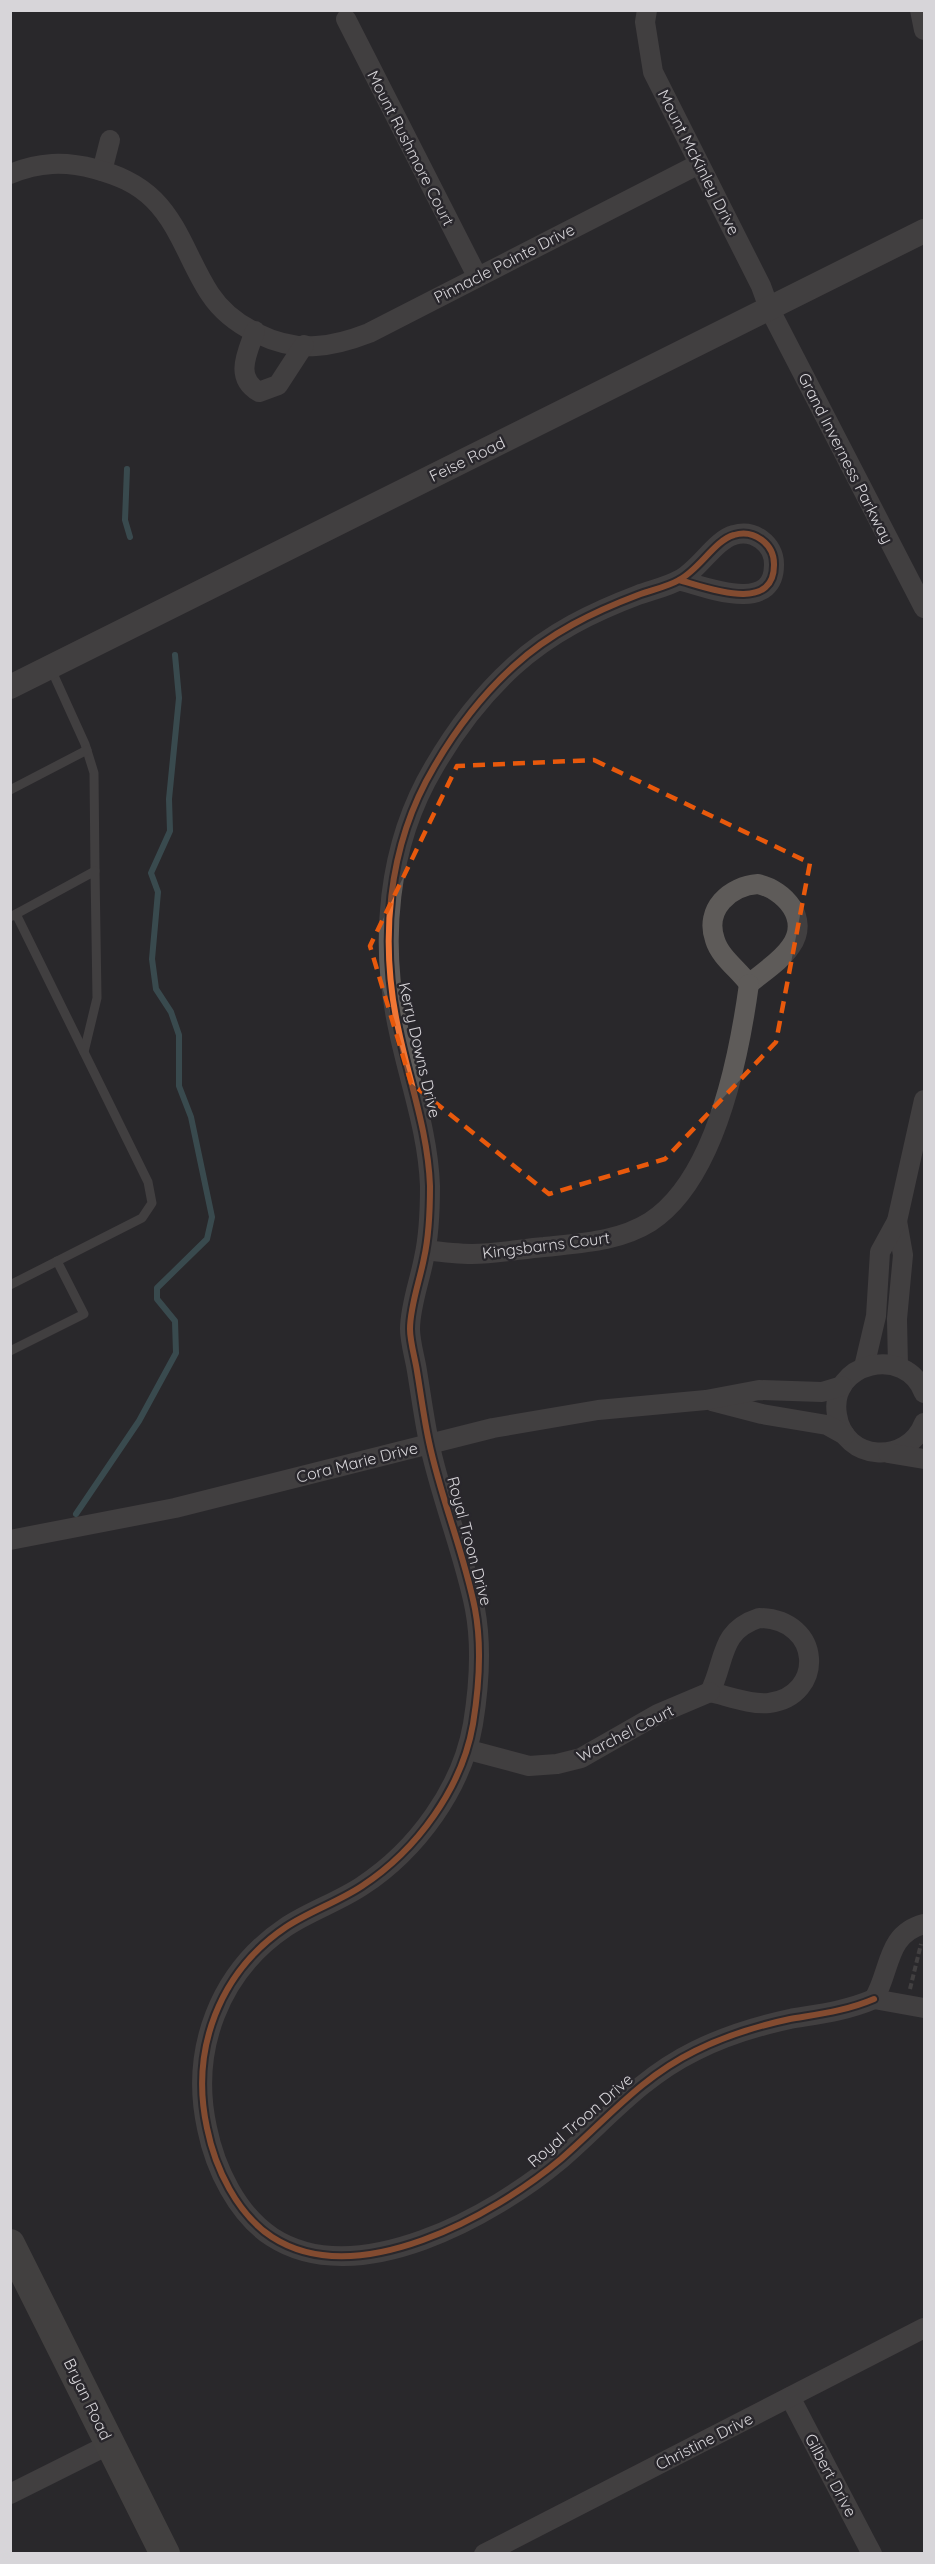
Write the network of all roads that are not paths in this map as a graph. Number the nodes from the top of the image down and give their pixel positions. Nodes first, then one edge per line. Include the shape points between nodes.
1 (647, 10) edge
2 (920, 10) edge
3 (346, 19) dead end
4 (924, 30) edge
5 (110, 140) dead end
6 (699, 164) junction
7 (102, 171) junction
8 (10, 174) edge
9 (924, 231) edge
10 (477, 276) junction
11 (769, 308) junction
12 (255, 331) junction
13 (304, 345) junction
14 (679, 580) junction
15 (924, 608) edge
16 (50, 667) junction
17 (10, 687) edge
18 (87, 750) junction
19 (10, 790) edge
20 (95, 871) junction
21 (13, 916) edge
22 (749, 984) junction
23 (84, 1052) junction
24 (924, 1100) edge
25 (897, 1221) junction
26 (426, 1250) junction
27 (57, 1261) junction
28 (10, 1285) edge
29 (10, 1352) edge
30 (864, 1367) junction
31 (902, 1368) junction
32 (924, 1380) edge
33 (842, 1386) junction
34 (924, 1393) edge
35 (706, 1400) junction
36 (924, 1423) edge
37 (845, 1436) junction
38 (430, 1444) junction
39 (888, 1453) junction
40 (924, 1459) edge
41 (10, 1540) edge
42 (710, 1692) junction
43 (469, 1750) junction
44 (924, 1929) edge
45 (874, 1999) junction
46 (915, 2007) edge
47 (10, 2244) edge
48 (924, 2328) edge
49 (790, 2397) junction
50 (110, 2444) junction
51 (10, 2494) edge
52 (165, 2553) edge
53 (484, 2553) edge
54 (872, 2553) edge

1 - 6 street, Mount McKinley Drive via 645,22 653,72
2 - 4 street
3 - 10 street, Mount Rushmore Court
5 - 7 street
6 - 10 street, Pinnacle Pointe Drive
6 - 11 street, Mount McKinley Drive
7 - 8 street, Pinnacle Pointe Drive via 53,162
7 - 12 street, Pinnacle Pointe Drive via 122,176 154,200 171,222 210,295 225,312
9 - 11 street, Feise Road
10 - 13 street, Pinnacle Pointe Drive via 369,333 343,343
11 - 15 street, Grand Inverness Parkway
11 - 16 street, Feise Road
12 - 13 street, Pinnacle Pointe Drive
12 - 13 street via 243,370 245,380 259,392 278,385
14 - 14 street, Kerry Downs Drive via 733,535 757,536 773,556 772,577 764,587 748,595
14 - 26 street, Kerry Downs Drive via 574,622 516,663 466,715 430,773 405,828 390,893 390,985 426,1144 430,1191
16 - 17 street, Feise Road
16 - 18 lane
18 - 19 lane
18 - 20 lane via 94,773
20 - 21 lane
20 - 23 lane via 97,998
21 - 23 lane
22 - 22 street via 784,955 797,932 792,905 783,894 758,884 732,890 721,900 712,927 721,951
22 - 26 street, Kingsbarns Court via 742,1035 719,1115 694,1176 666,1210 648,1223 600,1241 472,1254
23 - 27 lane via 148,1182 152,1203 142,1218
24 - 25 street
25 - 30 street via 880,1252 876,1316
25 - 31 street via 903,1255 897,1319
26 - 38 street, Kerry Downs Drive via 410,1325
27 - 28 lane
27 - 29 lane via 84,1314
30 - 31 street via 881,1363
30 - 33 street
31 - 32 street
31 - 34 street via 919,1382
33 - 35 street, Cora Marie Drive via 822,1392 759,1390
33 - 37 street via 837,1415
35 - 37 street, Cora Marie Drive via 827,1425
35 - 38 street, Cora Marie Drive via 598,1410 493,1428
36 - 39 street via 913,1441
37 - 39 street, Cora Marie Drive via 864,1450
38 - 41 street, Cora Marie Drive via 175,1508
38 - 43 street, Royal Troon Drive via 477,1614 479,1685
39 - 40 street, Cora Marie Drive
42 - 42 street via 767,1704 780,1701 802,1684 809,1658 807,1645 793,1628 774,1618 745,1622 726,1644
42 - 43 street, Warchel Court via 658,1714 581,1758 557,1764 529,1766
43 - 45 street, Royal Troon Drive via 431,1820 401,1854 363,1886 301,1918 266,1942 220,2003 201,2060 204,2118 220,2170 235,2198 269,2235 290,2246 343,2258 411,2244 514,2192 557,2162 635,2089 700,2048 750,2028 834,2012
44 - 45 street via 904,1932 896,1941
45 - 46 street, Royal Troon Drive
47 - 50 main road, Bryan Road
48 - 49 street, Christine Drive
49 - 53 street, Christine Drive
49 - 54 street, Gilbert Drive
50 - 51 street
50 - 52 main road, Bryan Road

